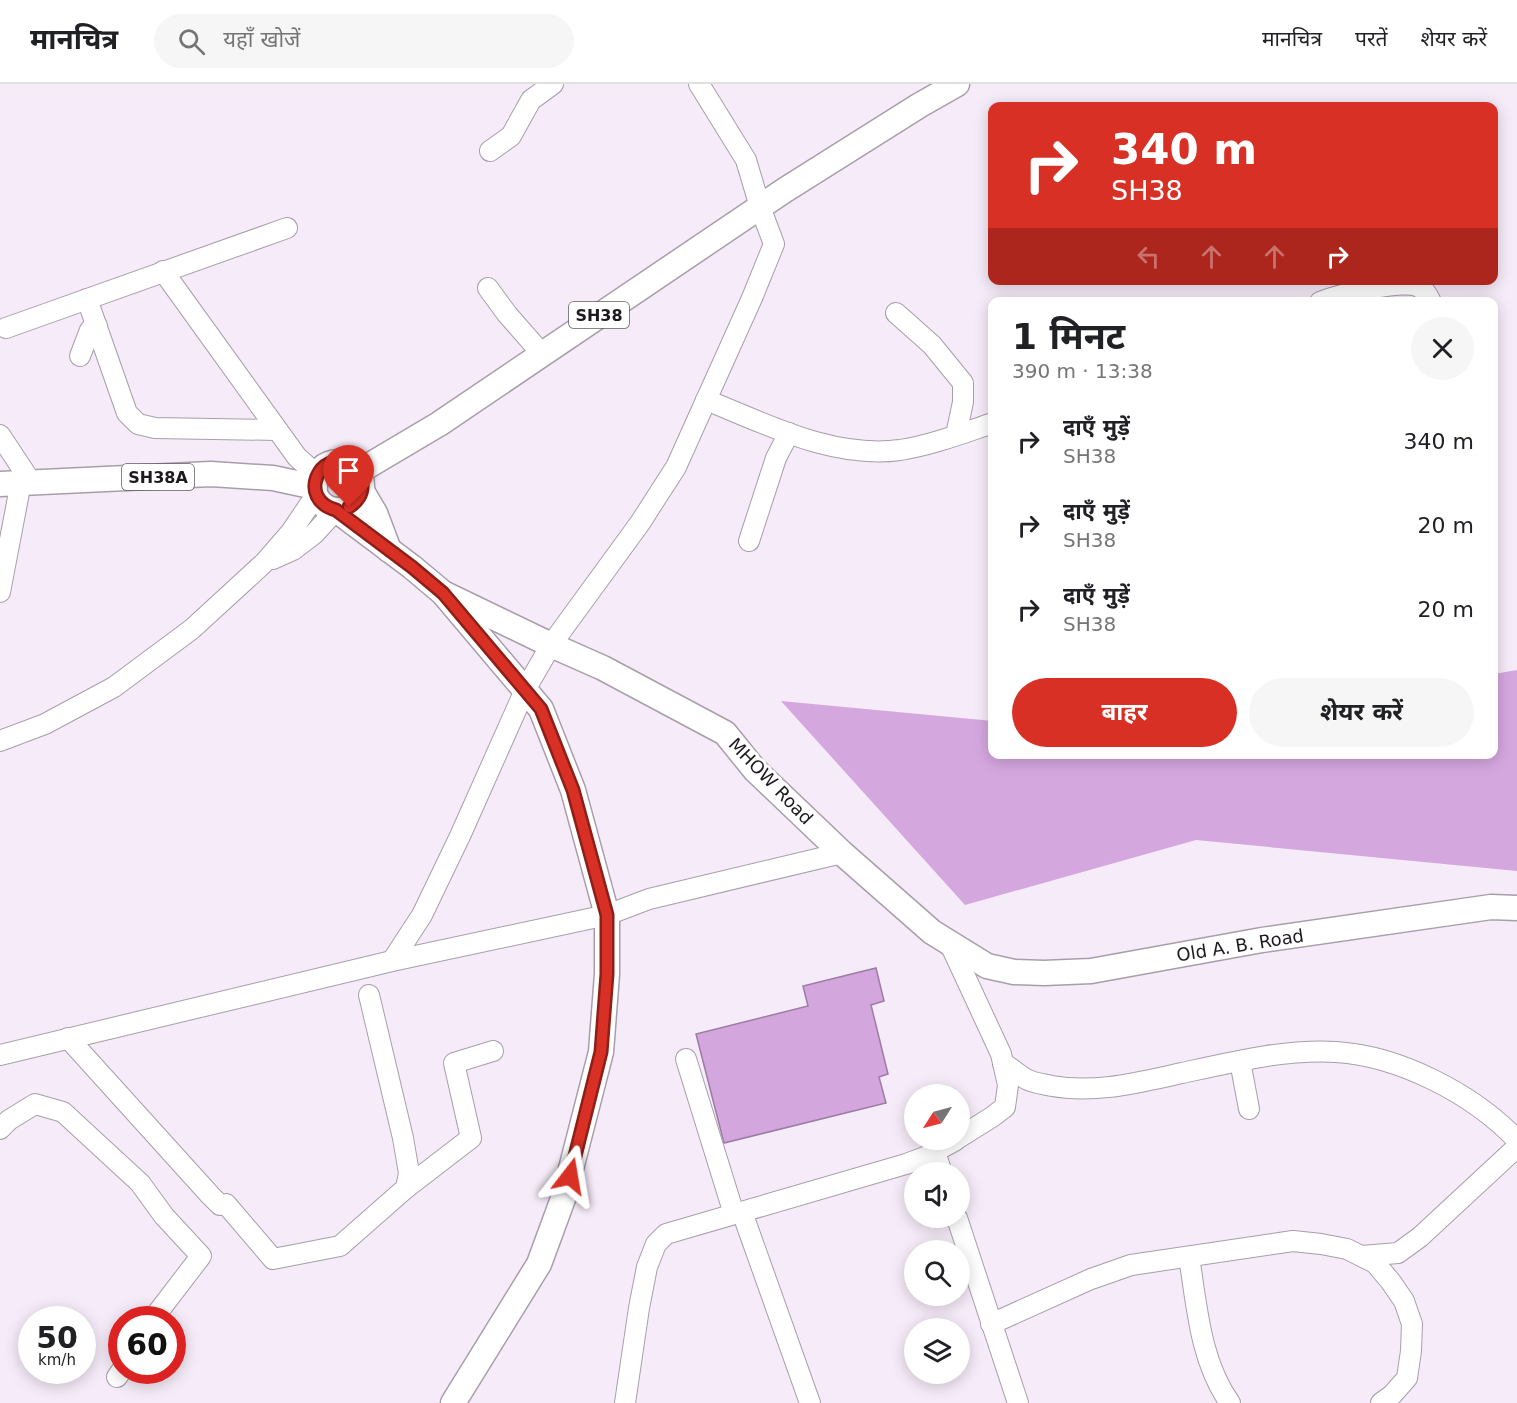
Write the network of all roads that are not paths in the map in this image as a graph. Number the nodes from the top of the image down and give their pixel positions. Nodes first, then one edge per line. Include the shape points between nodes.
1 (553, 84) edge
2 (699, 84) edge
3 (957, 84) edge
4 (490, 151) dead end
5 (760, 207) junction
6 (287, 228) dead end
7 (163, 271) junction
8 (1398, 285) edge
9 (1411, 285) edge
10 (488, 288) dead end
11 (1338, 297) edge
12 (1428, 297) edge
13 (87, 298) junction
14 (896, 314) dead end
15 (97, 326) junction
16 (6, 328) dead end
17 (542, 354) junction
18 (80, 356) dead end
19 (706, 400) junction
20 (988, 425) edge
21 (277, 430) junction
22 (789, 433) junction
23 (0, 435) edge
24 (957, 435) junction
25 (360, 482) junction
26 (18, 483) edge
27 (316, 486) junction
28 (336, 510) junction
29 (749, 541) dead end
30 (389, 550) junction
31 (265, 562) junction
32 (0, 592) edge
33 (443, 593) junction
34 (551, 645) junction
35 (525, 690) junction
36 (0, 741) edge
37 (842, 853) junction
38 (1517, 908) edge
39 (607, 915) junction
40 (958, 949) junction
41 (392, 961) junction
42 (369, 996) dead end
43 (68, 1038) junction
44 (493, 1051) dead end
45 (0, 1055) edge
46 (686, 1059) dead end
47 (1240, 1061) junction
48 (1003, 1063) junction
49 (1249, 1109) dead end
50 (0, 1129) edge
51 (970, 1131) edge
52 (1517, 1140) edge
53 (1517, 1148) edge
54 (938, 1150) edge
55 (935, 1152) junction
56 (938, 1162) edge
57 (406, 1188) junction
58 (738, 1213) junction
59 (960, 1228) edge
60 (1362, 1256) junction
61 (1189, 1257) junction
62 (163, 1306) edge
63 (991, 1324) junction
64 (453, 1403) edge
65 (625, 1403) edge
66 (810, 1403) edge
67 (1018, 1403) edge
68 (1230, 1403) edge
69 (1381, 1403) edge

1 - 4 street via 531,100 511,136
2 - 5 street via 746,160
3 - 5 main road, SH38
5 - 17 main road, SH38
5 - 19 street via 774,244
6 - 7 street
7 - 13 street
7 - 21 street
8 - 11 street
9 - 12 street
10 - 17 street
13 - 15 street
13 - 16 street
14 - 24 street via 932,345 963,383
15 - 18 street via 90,330
15 - 21 street via 127,413 138,424 155,428
17 - 25 main road, SH38
19 - 22 street
19 - 34 street via 676,467
20 - 24 street
21 - 27 street
22 - 24 street via 836,448 868,452 900,450
22 - 29 street via 776,458
23 - 26 street
25 - 27 main road via 352,466 337,462 322,468
25 - 28 main road, SH38 via 355,503
25 - 30 main road
26 - 27 main road, SH38A via 211,474 273,478
26 - 32 street
27 - 28 main road via 324,505
27 - 31 street via 291,532
28 - 30 main road
28 - 31 street via 293,550
30 - 33 main road
31 - 36 street via 192,629 114,687 45,724
33 - 34 main road, MHOW Road
33 - 35 main road
34 - 35 street
34 - 37 main road, MHOW Road via 725,733 755,770
35 - 39 main road via 541,709 573,790
35 - 41 street via 422,915
37 - 39 street via 649,899
37 - 40 main road, MHOW Road via 932,932
38 - 40 main road, Old A. B. Road via 1491,907 1262,940 1091,970 1014,972 987,966
39 - 41 street
39 - 64 main road via 601,1052 564,1196 539,1264
40 - 48 street
41 - 43 street
42 - 57 street via 404,1138 409,1173
43 - 45 street
43 - 57 street via 273,1259 340,1246
44 - 57 street via 454,1063 471,1138
46 - 58 street
47 - 48 street via 1088,1089 1041,1084
47 - 49 street
47 - 52 street via 1288,1053 1336,1052 1384,1060 1468,1100
48 - 51 street via 1008,1084 1005,1107
50 - 62 street via 35,1104 63,1112 140,1183 201,1256
53 - 60 street via 1398,1253
54 - 55 street
55 - 56 street
55 - 58 street
58 - 65 street via 666,1234 656,1244 639,1308
58 - 66 street
59 - 63 street
60 - 61 street via 1347,1249 1293,1241
60 - 69 street via 1375,1263 1392,1282 1412,1324 1407,1378
61 - 63 street via 1131,1265
61 - 68 street via 1206,1356
63 - 67 street

